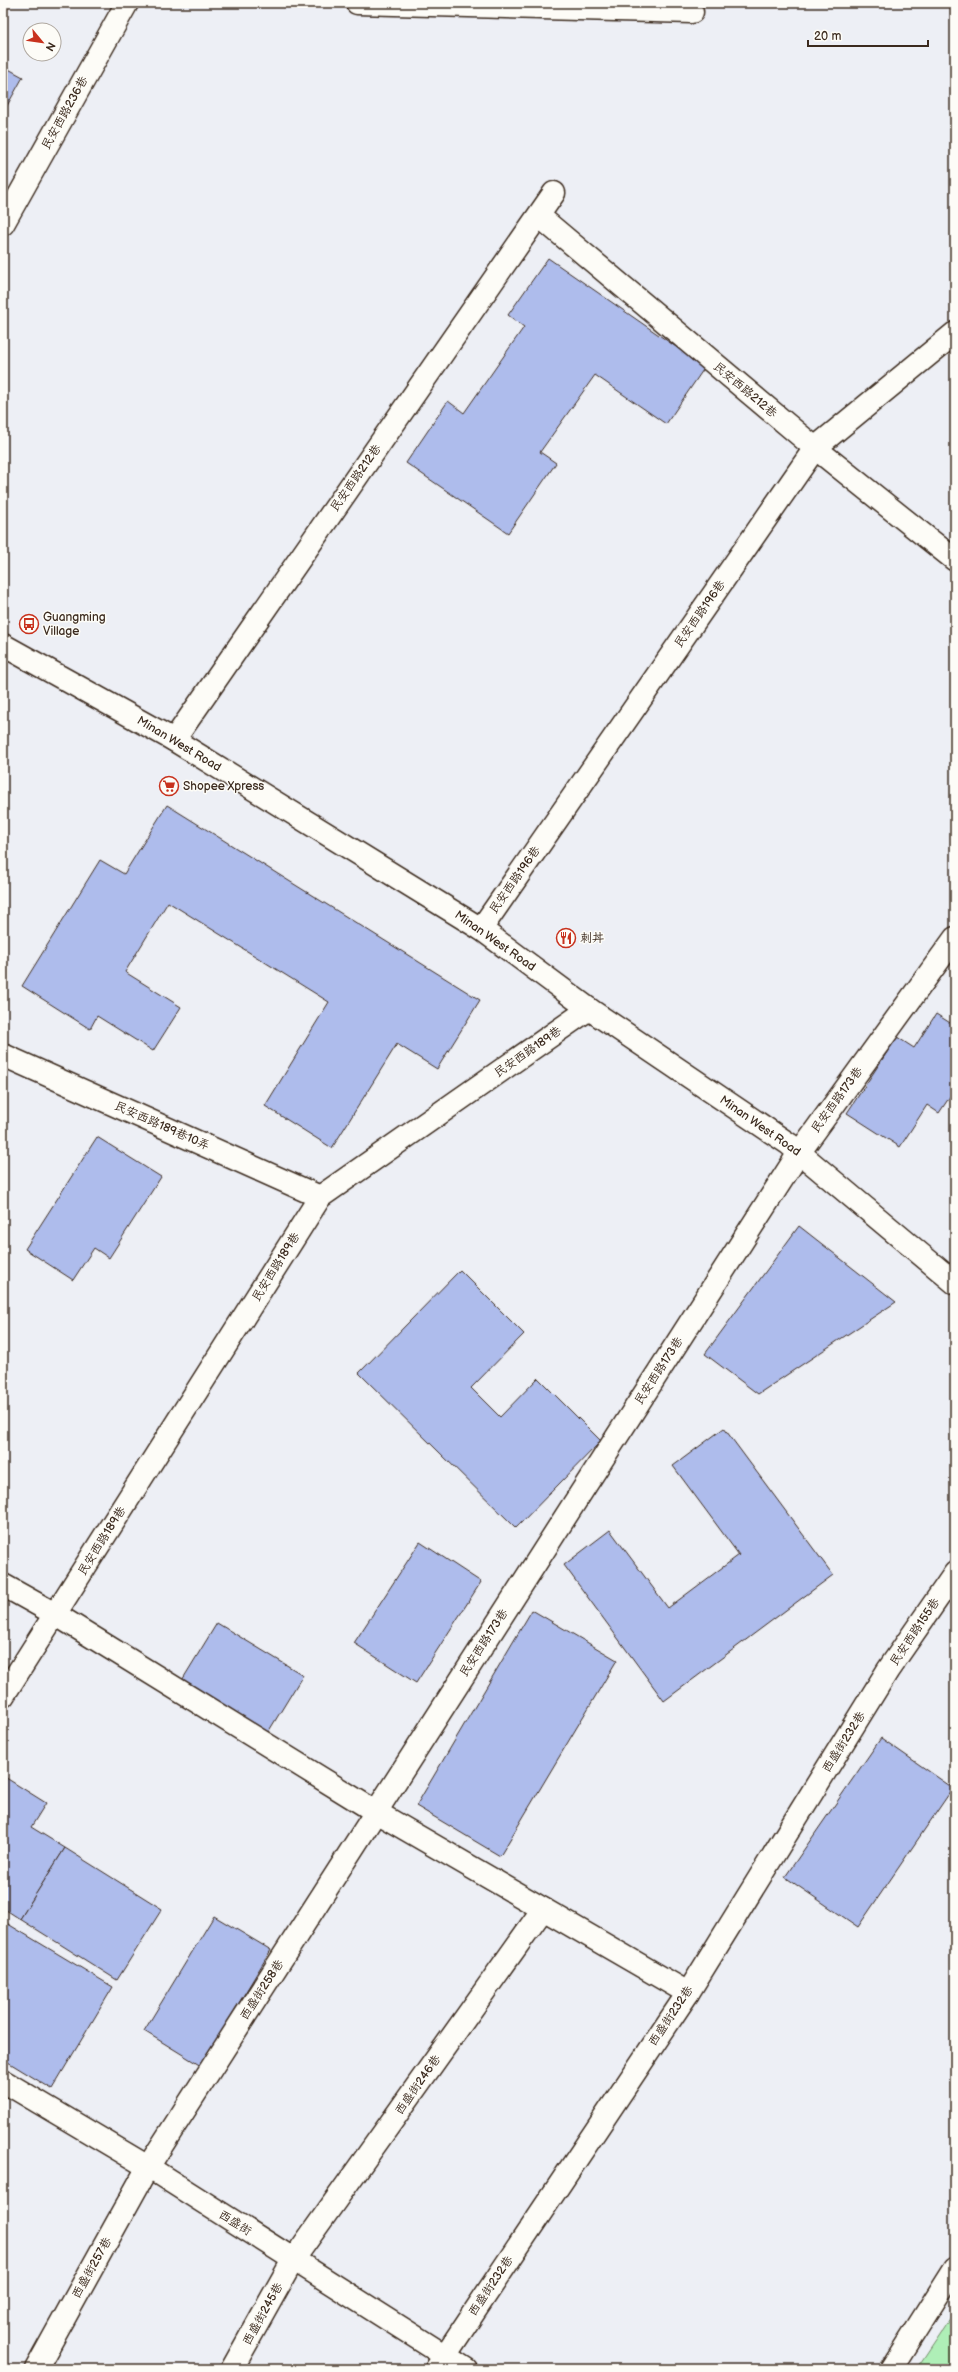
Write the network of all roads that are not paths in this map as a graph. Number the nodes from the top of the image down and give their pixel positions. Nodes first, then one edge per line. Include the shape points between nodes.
1 (127, 3) edge
2 (357, 3) edge
3 (692, 12) dead end
4 (554, 193) dead end
5 (539, 216) junction
6 (3, 224) edge
7 (955, 333) edge
8 (815, 448) junction
9 (955, 560) edge
10 (3, 645) edge
11 (174, 740) junction
12 (481, 929) junction
13 (955, 938) edge
14 (589, 1009) junction
15 (3, 1056) edge
16 (799, 1153) junction
17 (320, 1197) junction
18 (955, 1283) edge
19 (955, 1573) edge
20 (3, 1585) edge
21 (55, 1614) junction
22 (888, 1670) joint
23 (3, 1696) edge
24 (376, 1812) junction
25 (543, 1909) junction
26 (688, 1993) junction
27 (3, 2081) edge
28 (148, 2167) junction
29 (294, 2260) junction
30 (955, 2268) edge
31 (440, 2362) edge
32 (36, 2369) edge
33 (232, 2369) edge
34 (466, 2369) edge
35 (891, 2369) edge

1 - 6 street, 民安西路236巷
2 - 3 street
4 - 5 street, 民安西路212巷
5 - 8 street, 民安西路212巷
5 - 11 street, 民安西路212巷
7 - 8 street, 民安西路196巷
8 - 9 street, 民安西路212巷
8 - 12 street, 民安西路196巷
10 - 11 street, Minan West Road
11 - 12 street, Minan West Road
12 - 14 street, Minan West Road
13 - 16 street, 民安西路173巷
14 - 16 street, Minan West Road
14 - 17 street, 民安西路189巷
15 - 17 street, 民安西路189巷10弄
16 - 18 street, Minan West Road
16 - 24 street, 民安西路173巷
17 - 21 street, 民安西路189巷
19 - 22 street, 民安西路155巷
20 - 21 street
21 - 23 street, 民安西路189巷
21 - 24 street
22 - 26 street, 西盛街232巷
24 - 25 street
24 - 28 street, 西盛街258巷
25 - 26 street
25 - 29 street, 西盛街246巷
26 - 31 street, 西盛街232巷
27 - 28 street, 西盛街
28 - 29 street, 西盛街
28 - 32 street, 西盛街257巷
29 - 31 street, 西盛街
29 - 33 street, 西盛街245巷
30 - 35 street
31 - 34 street, 西盛街

